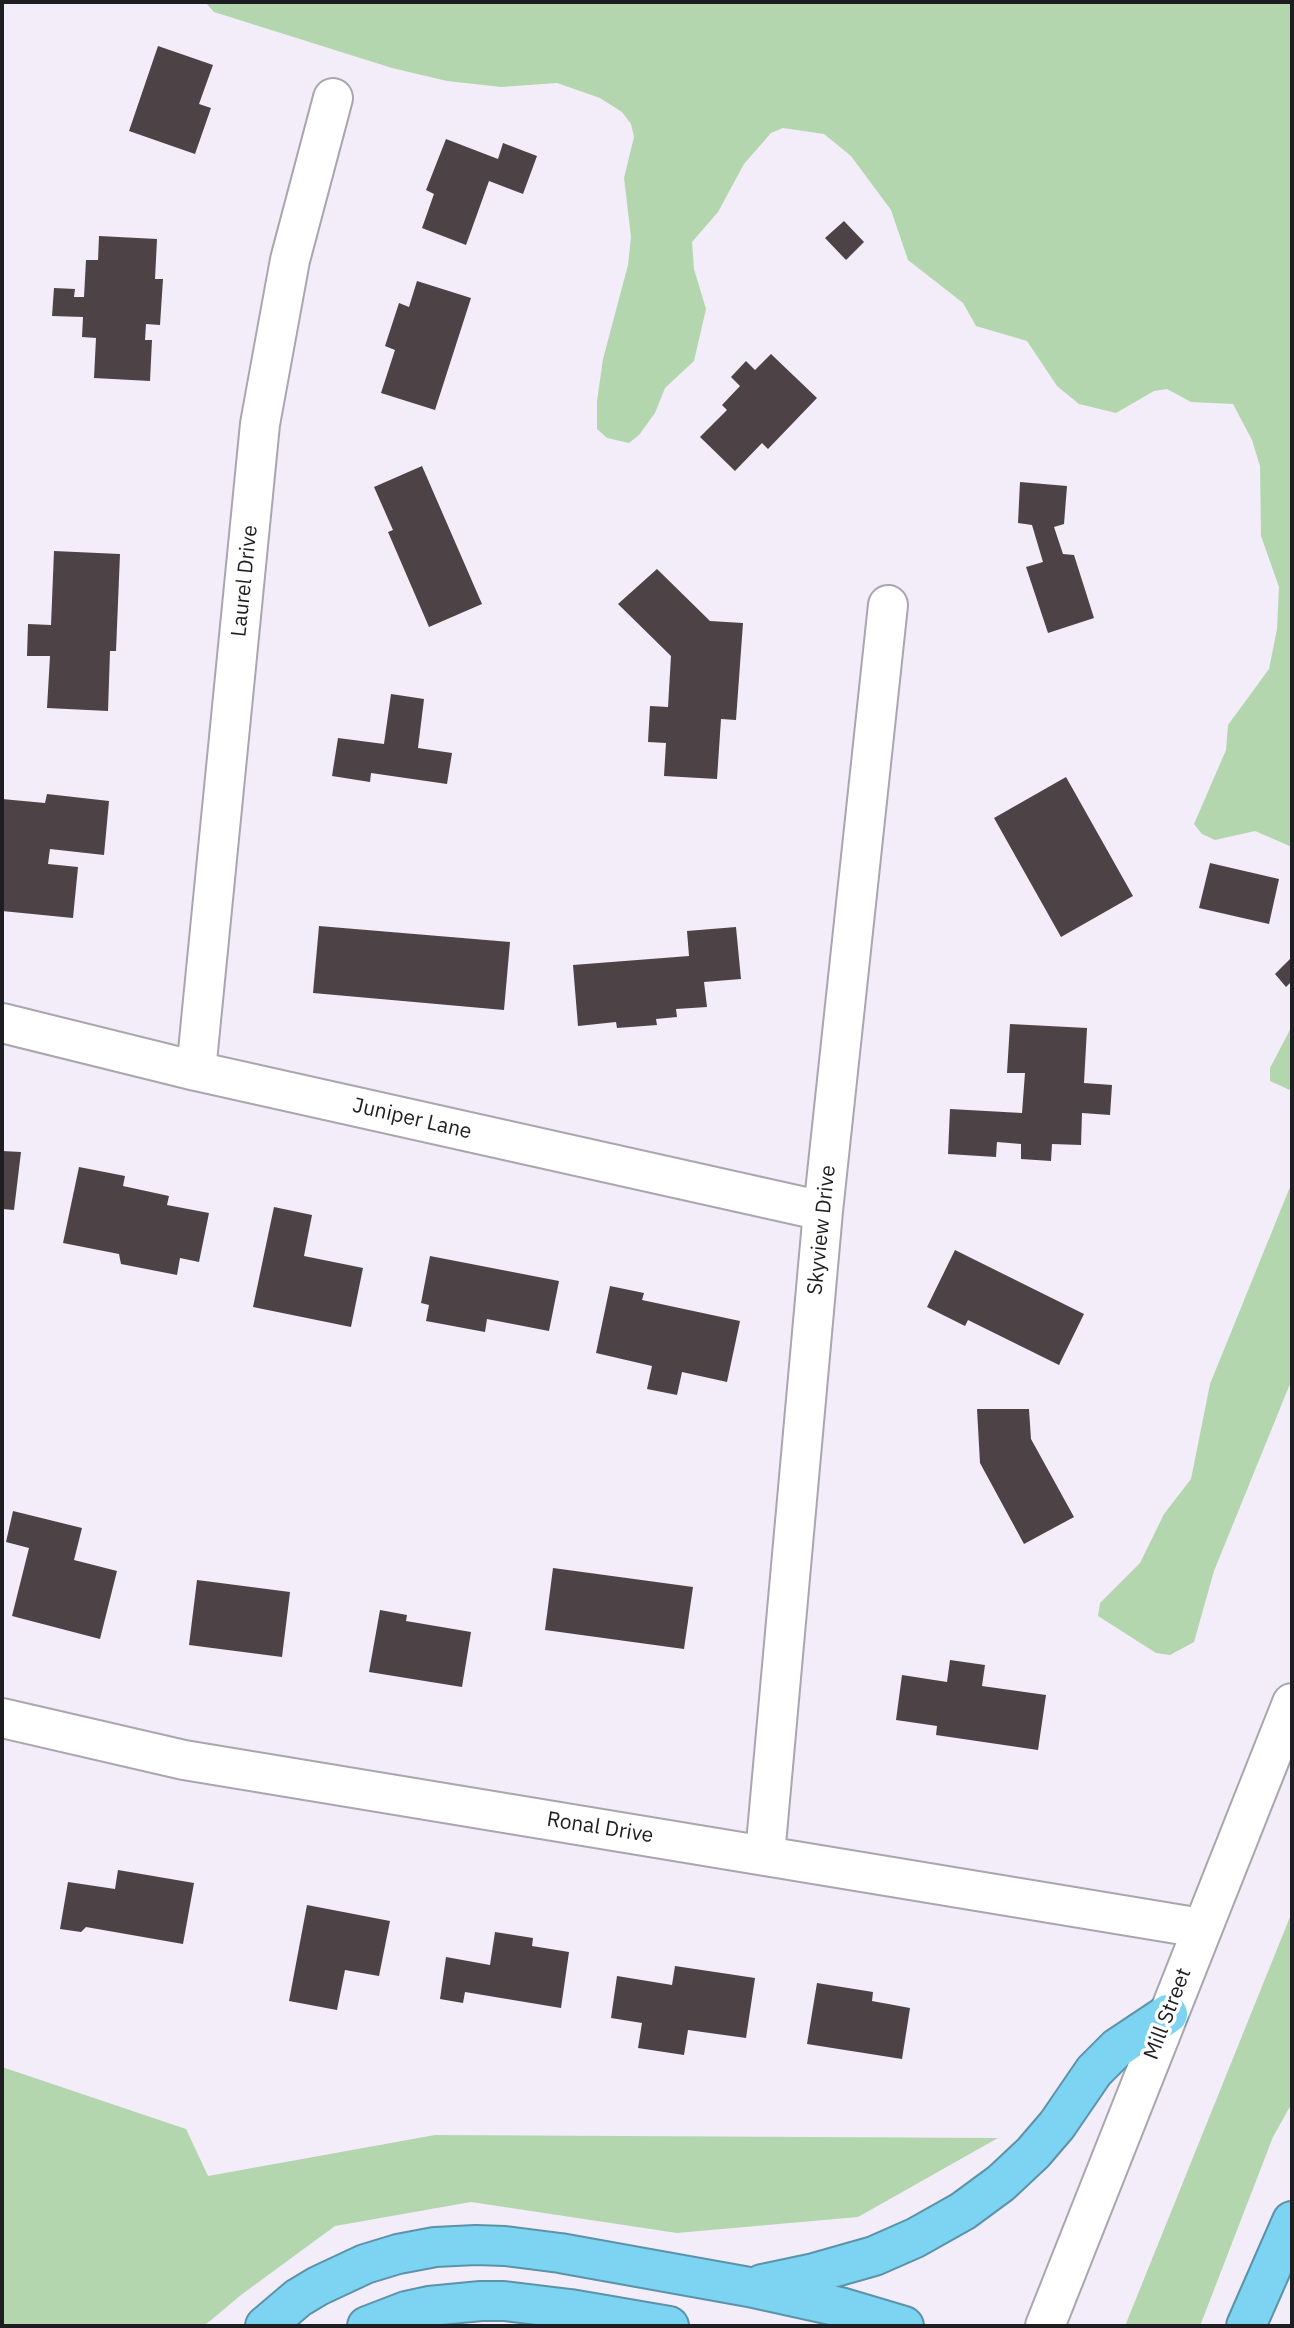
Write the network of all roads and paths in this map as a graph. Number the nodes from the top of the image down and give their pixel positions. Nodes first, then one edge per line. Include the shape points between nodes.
1 (333, 97) dead end
2 (888, 605) dead end
3 (2, 1023) edge
4 (196, 1071) junction
5 (823, 1211) junction
6 (1292, 1703) edge
7 (2, 1718) edge
8 (765, 1855) junction
9 (1201, 1928) junction
10 (1168, 2014) junction
11 (1292, 2221) edge
12 (749, 2287) junction
13 (265, 2326) edge
14 (367, 2326) edge
15 (668, 2326) edge
16 (904, 2326) edge
17 (1045, 2326) edge
18 (1246, 2326) edge

1 - 4 street, Laurel Drive via 290,260 260,424
2 - 5 street, Skyview Drive
3 - 4 street, Juniper Lane
4 - 5 street, Juniper Lane
5 - 8 street, Skyview Drive
6 - 9 street, Mill Street
7 - 8 street, Ronal Drive via 184,1760
8 - 9 street, Ronal Drive
9 - 10 street, Mill Street
10 - 12 highway via 1117,2048 1094,2071 1033,2153 963,2211 874,2256
10 - 17 street, Mill Street
11 - 18 highway
12 - 13 highway via 560,2253 456,2245 398,2254 349,2270 298,2298
12 - 16 highway
14 - 15 highway via 406,2311 481,2301 557,2307

